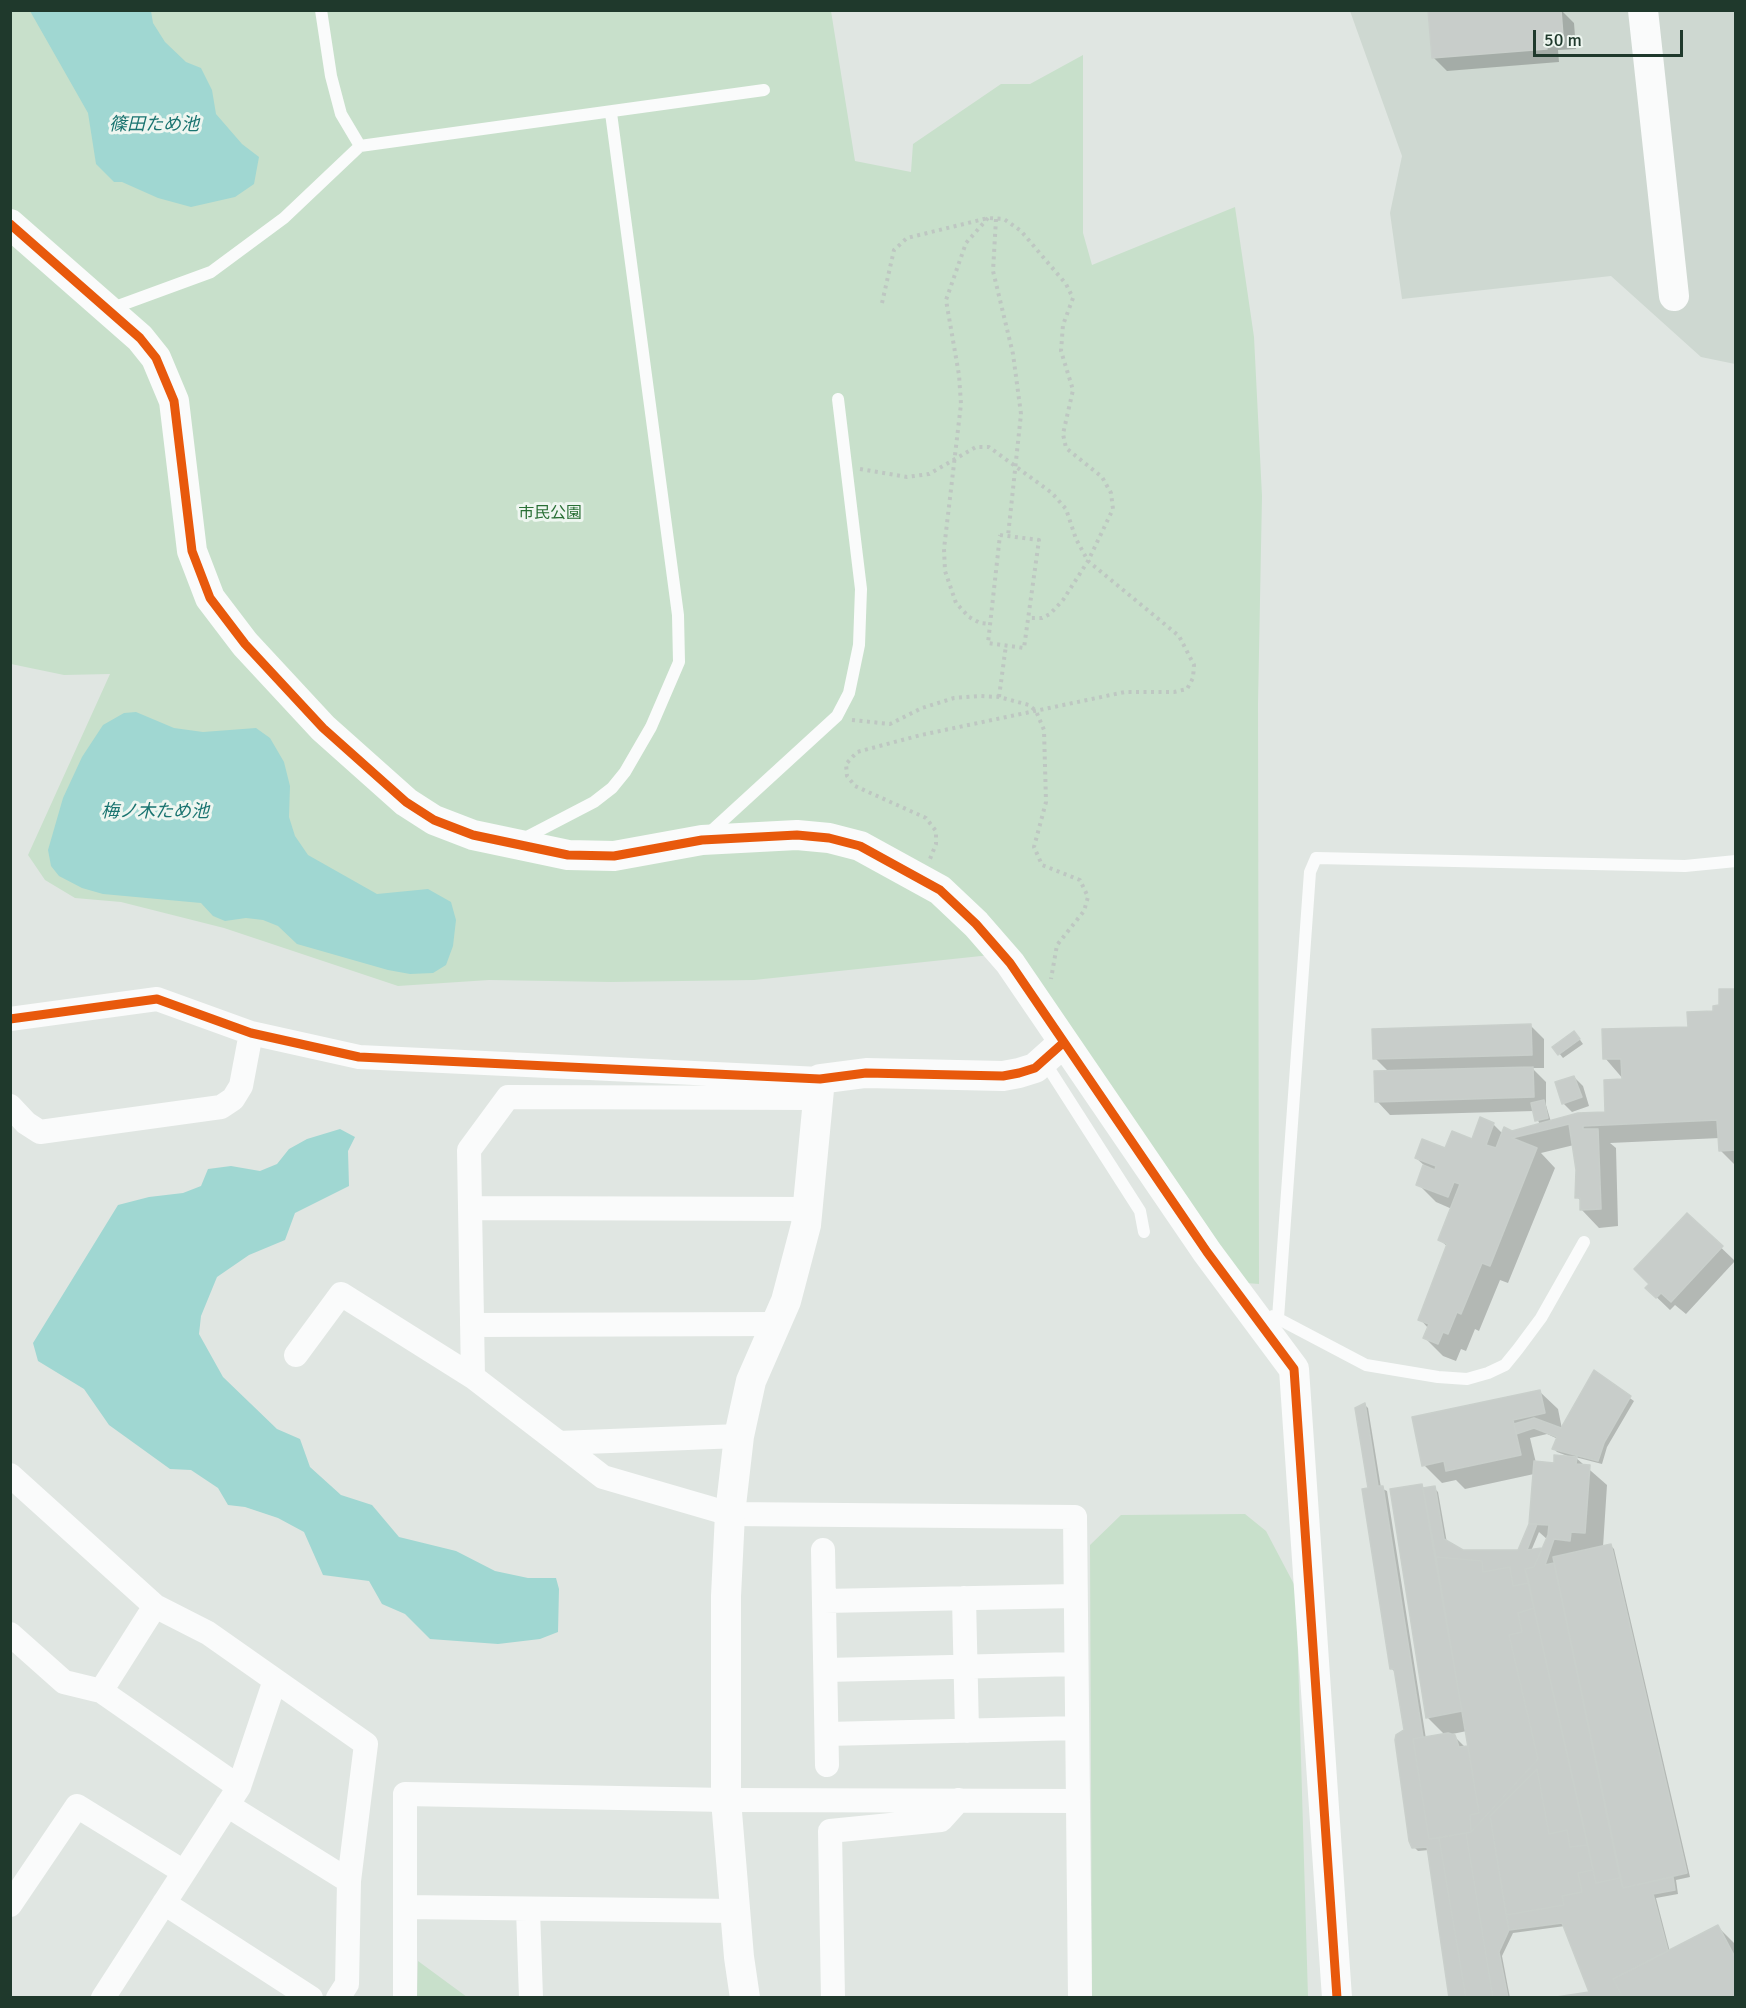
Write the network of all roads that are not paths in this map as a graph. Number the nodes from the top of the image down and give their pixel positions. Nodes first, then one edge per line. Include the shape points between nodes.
1 (321, 10) edge
2 (1643, 10) edge
3 (764, 90) dead end
4 (611, 113) junction
5 (360, 146) junction
6 (10, 224) edge
7 (1674, 296) dead end
8 (107, 310) junction
9 (838, 399) dead end
10 (702, 840) junction
11 (514, 844) junction
12 (1736, 861) edge
13 (10, 1019) edge
14 (251, 1033) junction
15 (1053, 1052) junction
16 (819, 1089) junction
17 (10, 1106) edge
18 (470, 1208) junction
19 (808, 1209) junction
20 (1144, 1232) dead end
21 (1584, 1242) dead end
22 (1244, 1305) junction
23 (1278, 1318) junction
24 (776, 1324) junction
25 (472, 1325) junction
26 (296, 1355) dead end
27 (473, 1377) junction
28 (739, 1436) junction
29 (559, 1443) junction
30 (10, 1475) edge
31 (730, 1514) junction
32 (823, 1550) dead end
33 (1075, 1596) junction
34 (964, 1598) junction
35 (824, 1601) junction
36 (155, 1606) junction
37 (10, 1634) edge
38 (1076, 1664) junction
39 (966, 1667) junction
40 (826, 1670) junction
41 (275, 1680) junction
42 (101, 1691) junction
43 (1077, 1728) junction
44 (967, 1731) junction
45 (827, 1734) junction
46 (827, 1765) dead end
47 (233, 1796) junction
48 (726, 1800) junction
49 (959, 1800) junction
50 (1078, 1801) junction
51 (184, 1872) junction
52 (349, 1881) junction
53 (164, 1903) junction
54 (10, 1905) edge
55 (405, 1907) junction
56 (528, 1909) junction
57 (735, 1911) junction
58 (103, 1998) edge
59 (311, 1998) edge
60 (338, 1998) edge
61 (405, 1998) edge
62 (531, 1998) edge
63 (745, 1998) edge
64 (834, 1998) edge
65 (1080, 1998) edge
66 (1337, 1998) edge

1 - 5 lane via 341,114
2 - 7 street
3 - 4 lane
4 - 5 lane
4 - 11 lane via 678,615 680,663 651,727 612,788 594,802
5 - 8 lane via 284,218 211,272
6 - 8 street
8 - 11 street via 140,338 168,382 174,401 192,551 210,598 227,622 323,728 406,802 463,831
9 - 10 lane via 861,589 859,645 849,693 837,717
10 - 11 street via 614,856 568,855
10 - 15 street via 798,835 829,838 860,846 940,890 1010,963 1046,1017
12 - 23 lane via 1685,866 1316,858 1310,872
13 - 14 street via 157,999
14 - 16 street via 359,1057
14 - 17 street via 241,1086 233,1099 221,1107 40,1132
15 - 16 street via 1035,1068 1003,1076 866,1073
15 - 20 lane via 1140,1211
15 - 22 street
16 - 18 street via 508,1097 469,1150
16 - 19 street
18 - 19 street
18 - 25 street
19 - 24 street via 786,1301
21 - 23 lane via 1541,1318 1504,1365 1467,1379 1366,1365
22 - 23 lane
22 - 66 street via 1294,1370
24 - 25 street
24 - 28 street via 751,1381
25 - 27 street
26 - 27 street via 341,1294
27 - 29 street
28 - 29 street
28 - 31 street
29 - 31 street via 603,1477
30 - 36 street
31 - 33 street via 1075,1517
31 - 48 street
32 - 35 street
33 - 34 street
33 - 38 street
34 - 35 street
34 - 39 street
35 - 40 street
36 - 41 street via 208,1633
36 - 42 street
37 - 42 street via 64,1682
38 - 39 street
38 - 43 street
39 - 40 street
39 - 44 street
40 - 45 street
41 - 47 street
41 - 52 street via 366,1744
42 - 47 street
43 - 44 street
43 - 50 street
44 - 45 street
45 - 46 street
47 - 51 street
47 - 52 street
48 - 49 street
48 - 55 street via 405,1794
48 - 57 street
49 - 50 street
49 - 64 street via 941,1820 830,1831
50 - 65 street
51 - 53 street
51 - 54 street via 77,1806
52 - 60 street via 347,1984
53 - 58 street
53 - 59 street
55 - 56 street
55 - 61 street
56 - 57 street
56 - 62 street
57 - 63 street

